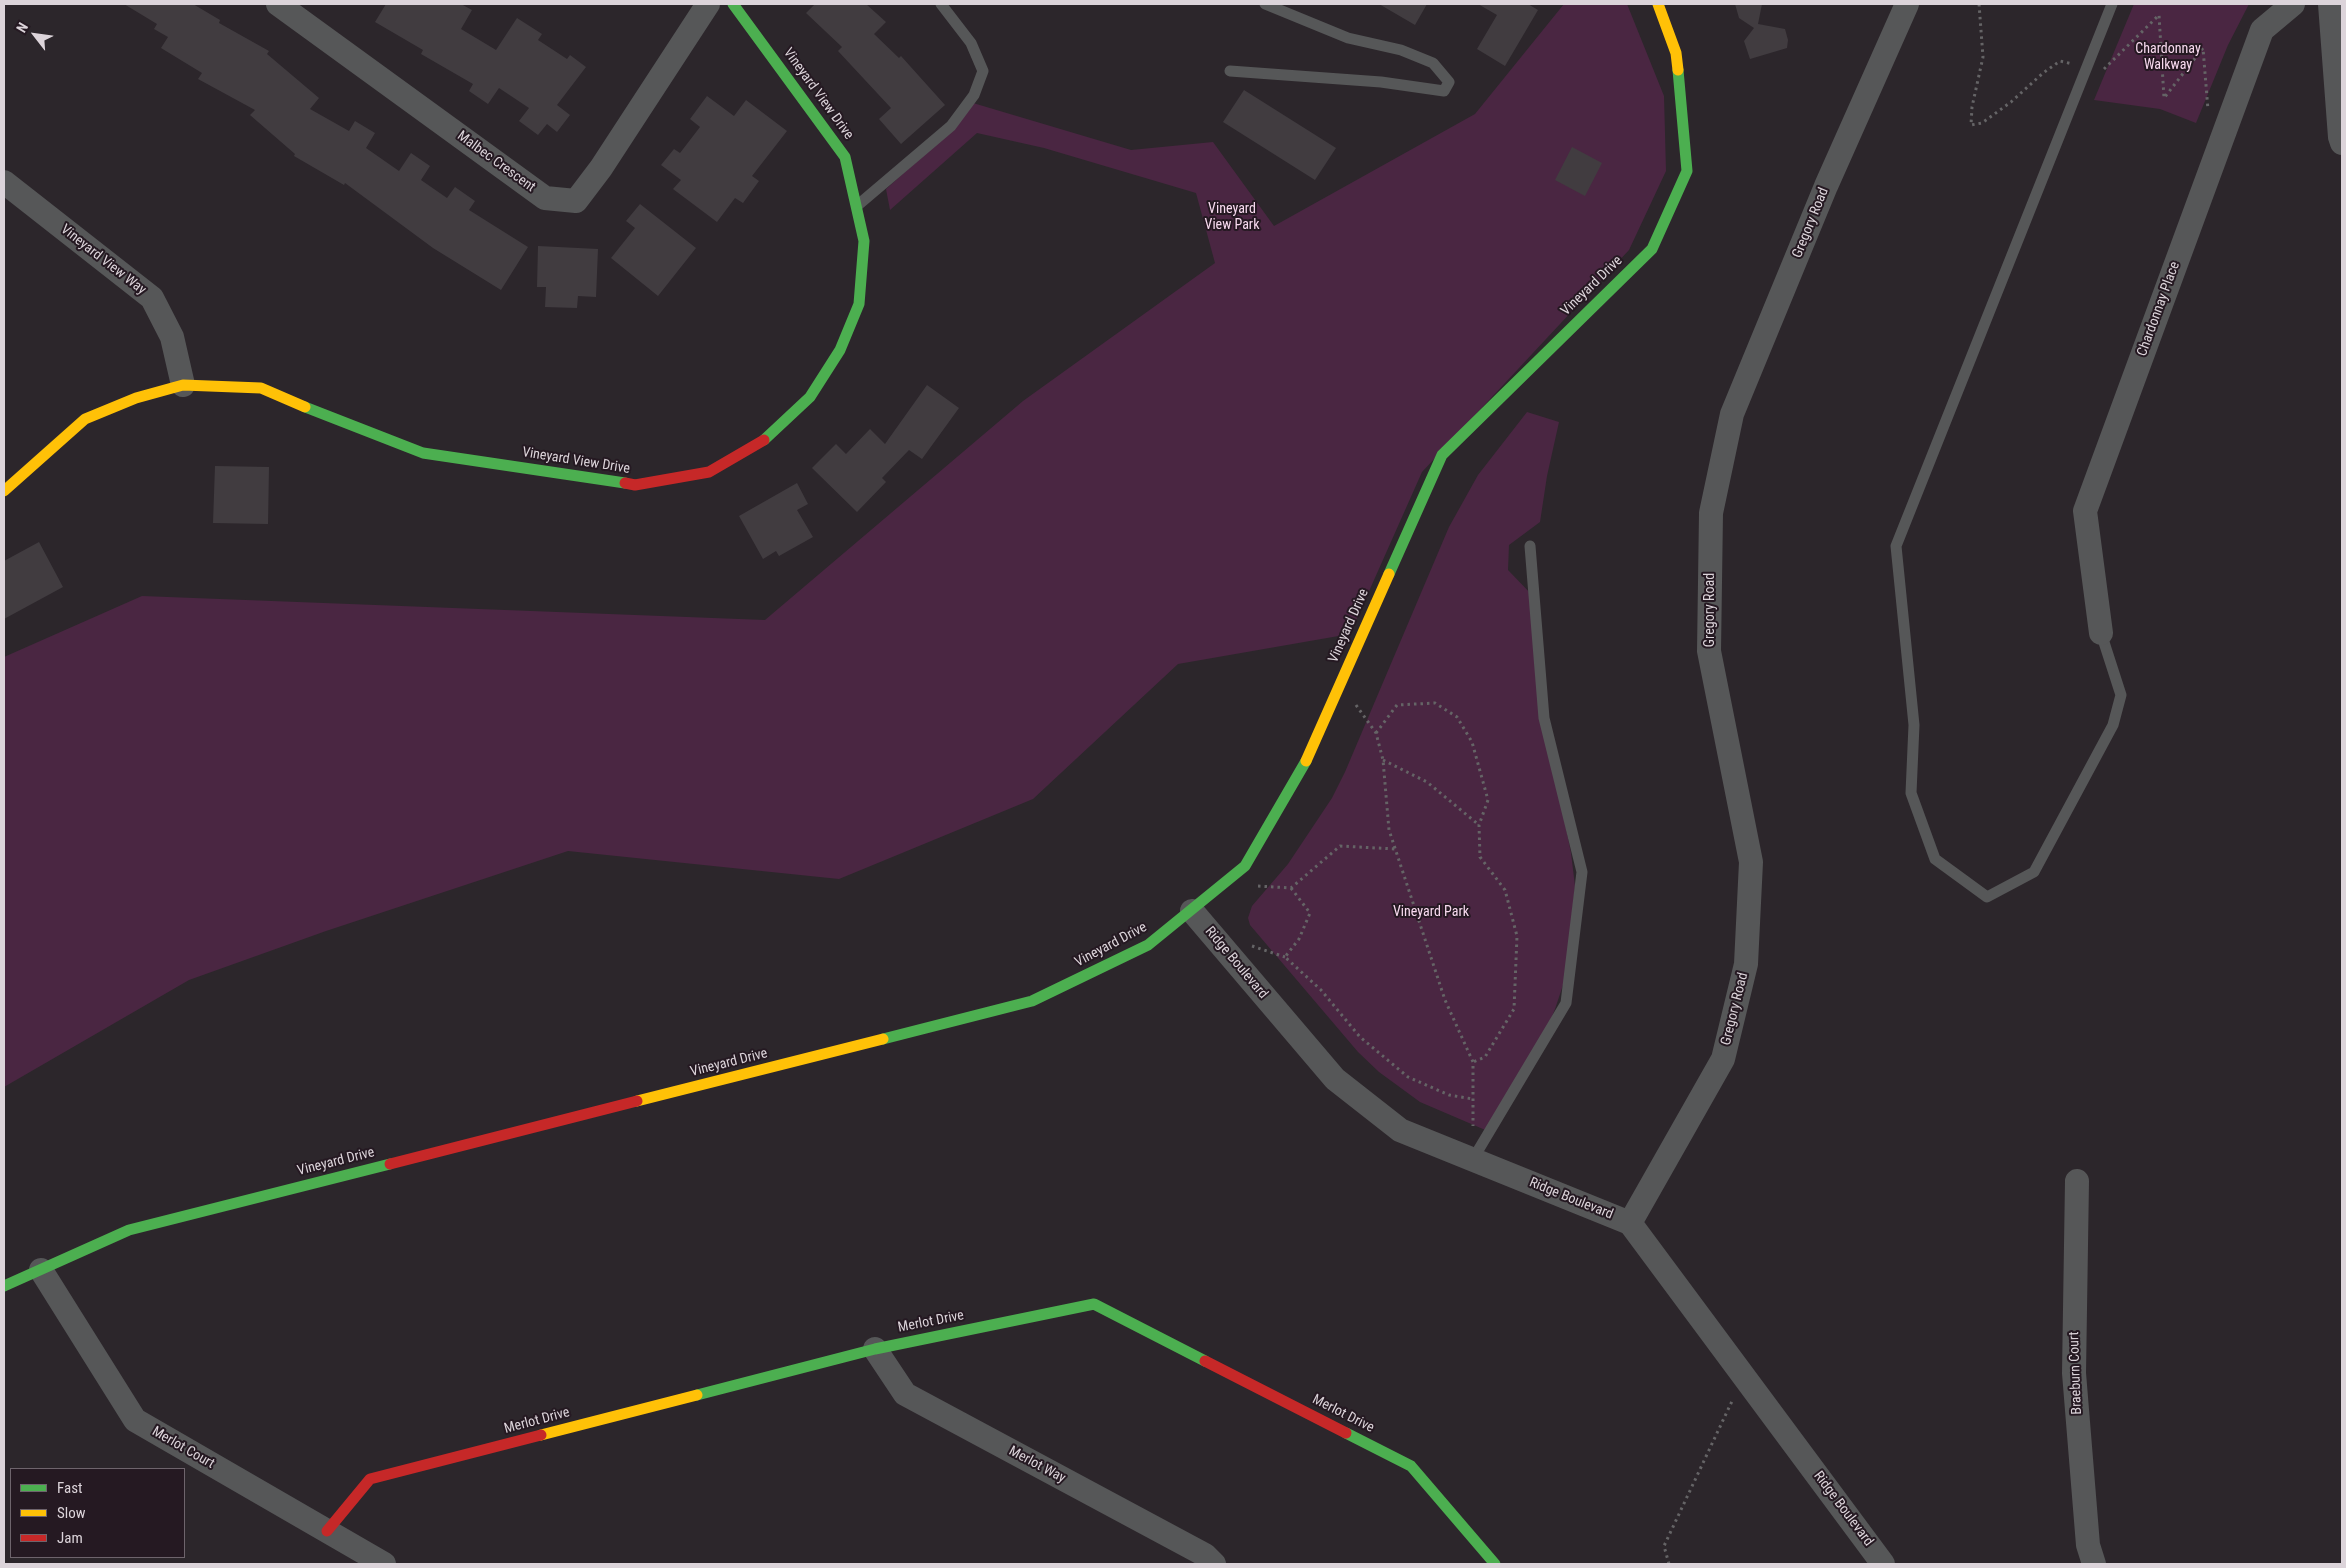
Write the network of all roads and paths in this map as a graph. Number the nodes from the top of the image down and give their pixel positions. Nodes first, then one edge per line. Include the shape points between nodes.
1 (278, 4) edge
2 (708, 4) edge
3 (733, 4) edge
4 (941, 4) edge
5 (1265, 4) edge
6 (1658, 4) edge
7 (1906, 4) edge
8 (1979, 4) edge
9 (2112, 4) edge
10 (2293, 4) edge
11 (2330, 4) edge
12 (2086, 67) junction
13 (1230, 71) dead end
14 (2223, 134) junction
15 (2342, 143) edge
16 (4, 182) edge
17 (856, 206) junction
18 (184, 385) junction
19 (4, 491) edge
20 (1530, 546) dead end
21 (2101, 633) joint
22 (1340, 684) junction
23 (1376, 734) junction
24 (1383, 760) junction
25 (1479, 825) junction
26 (1395, 849) junction
27 (1230, 878) junction
28 (1291, 888) junction
29 (1192, 911) junction
30 (1473, 1062) junction
31 (1473, 1099) junction
32 (1473, 1159) junction
33 (2077, 1181) dead end
34 (1630, 1223) junction
35 (41, 1270) junction
36 (4, 1286) edge
37 (875, 1348) junction
38 (1744, 1376) junction
39 (327, 1531) junction
40 (384, 1564) edge
41 (1214, 1564) edge
42 (1495, 1564) edge
43 (1669, 1564) edge
44 (1883, 1564) edge
45 (2094, 1564) edge

1 - 2 street, Malbec Crescent via 545,198 576,201
3 - 17 street, Vineyard View Drive via 845,157
4 - 17 lane via 971,43 983,71 974,95 951,126
5 - 13 lane via 1348,38 1402,50 1433,63 1449,82 1444,91 1380,82
6 - 22 street, Vineyard Drive via 1676,54 1687,171 1652,249 1442,455
7 - 34 street, Gregory Road via 1826,186 1732,414 1710,513 1709,651 1751,862 1746,964 1722,1060
8 - 12 path via 1983,57 1971,125 1982,123 2060,61
9 - 12 lane
10 - 14 street, Chardonnay Place via 2262,30
11 - 15 street
12 - 14 path via 2102,72 2158,15 2164,98 2203,48 2209,128
12 - 21 lane via 1896,546 1914,725 1910,793 1935,859 1987,897 2034,872 2113,725 2121,695
14 - 21 street, Chardonnay Place via 2085,511
16 - 18 street, Vineyard View Way via 152,298 172,337
17 - 18 street, Vineyard View Drive via 864,241 859,304 840,350 810,397 761,443 709,472 635,485 423,453 261,388
18 - 19 street, Vineyard View Drive via 136,398 85,419
20 - 32 lane via 1544,718 1582,872 1566,1003
22 - 23 path
22 - 27 street, Vineyard Drive via 1301,769 1245,866
23 - 24 path
23 - 25 path via 1397,706 1435,703 1457,716 1472,742 1488,800
24 - 25 path via 1427,782
24 - 26 path via 1388,830
25 - 30 path via 1480,857 1505,890 1517,936 1514,1009 1485,1057
26 - 28 path via 1340,846
26 - 30 path via 1445,1000
27 - 28 path via 1258,886
27 - 29 street, Vineyard Drive
28 - 31 path via 1310,913 1299,939 1284,957 1320,990 1360,1037 1408,1078 1449,1095
29 - 32 street, Ridge Boulevard via 1335,1079 1400,1130
29 - 35 street, Vineyard Drive via 1148,945 1032,1002 129,1230
30 - 31 path
31 - 32 path
32 - 34 street, Ridge Boulevard
33 - 45 street, Braeburn Court via 2074,1373 2088,1545
34 - 38 street, Ridge Boulevard
35 - 36 street, Vineyard Drive
35 - 39 street, Merlot Court via 135,1420
37 - 39 street, Merlot Drive via 370,1479
37 - 41 street, Merlot Way via 905,1394 1205,1555
37 - 42 street, Merlot Drive via 1094,1304 1411,1466
38 - 43 path via 1664,1546
38 - 44 street, Ridge Boulevard
39 - 40 street, Merlot Court

